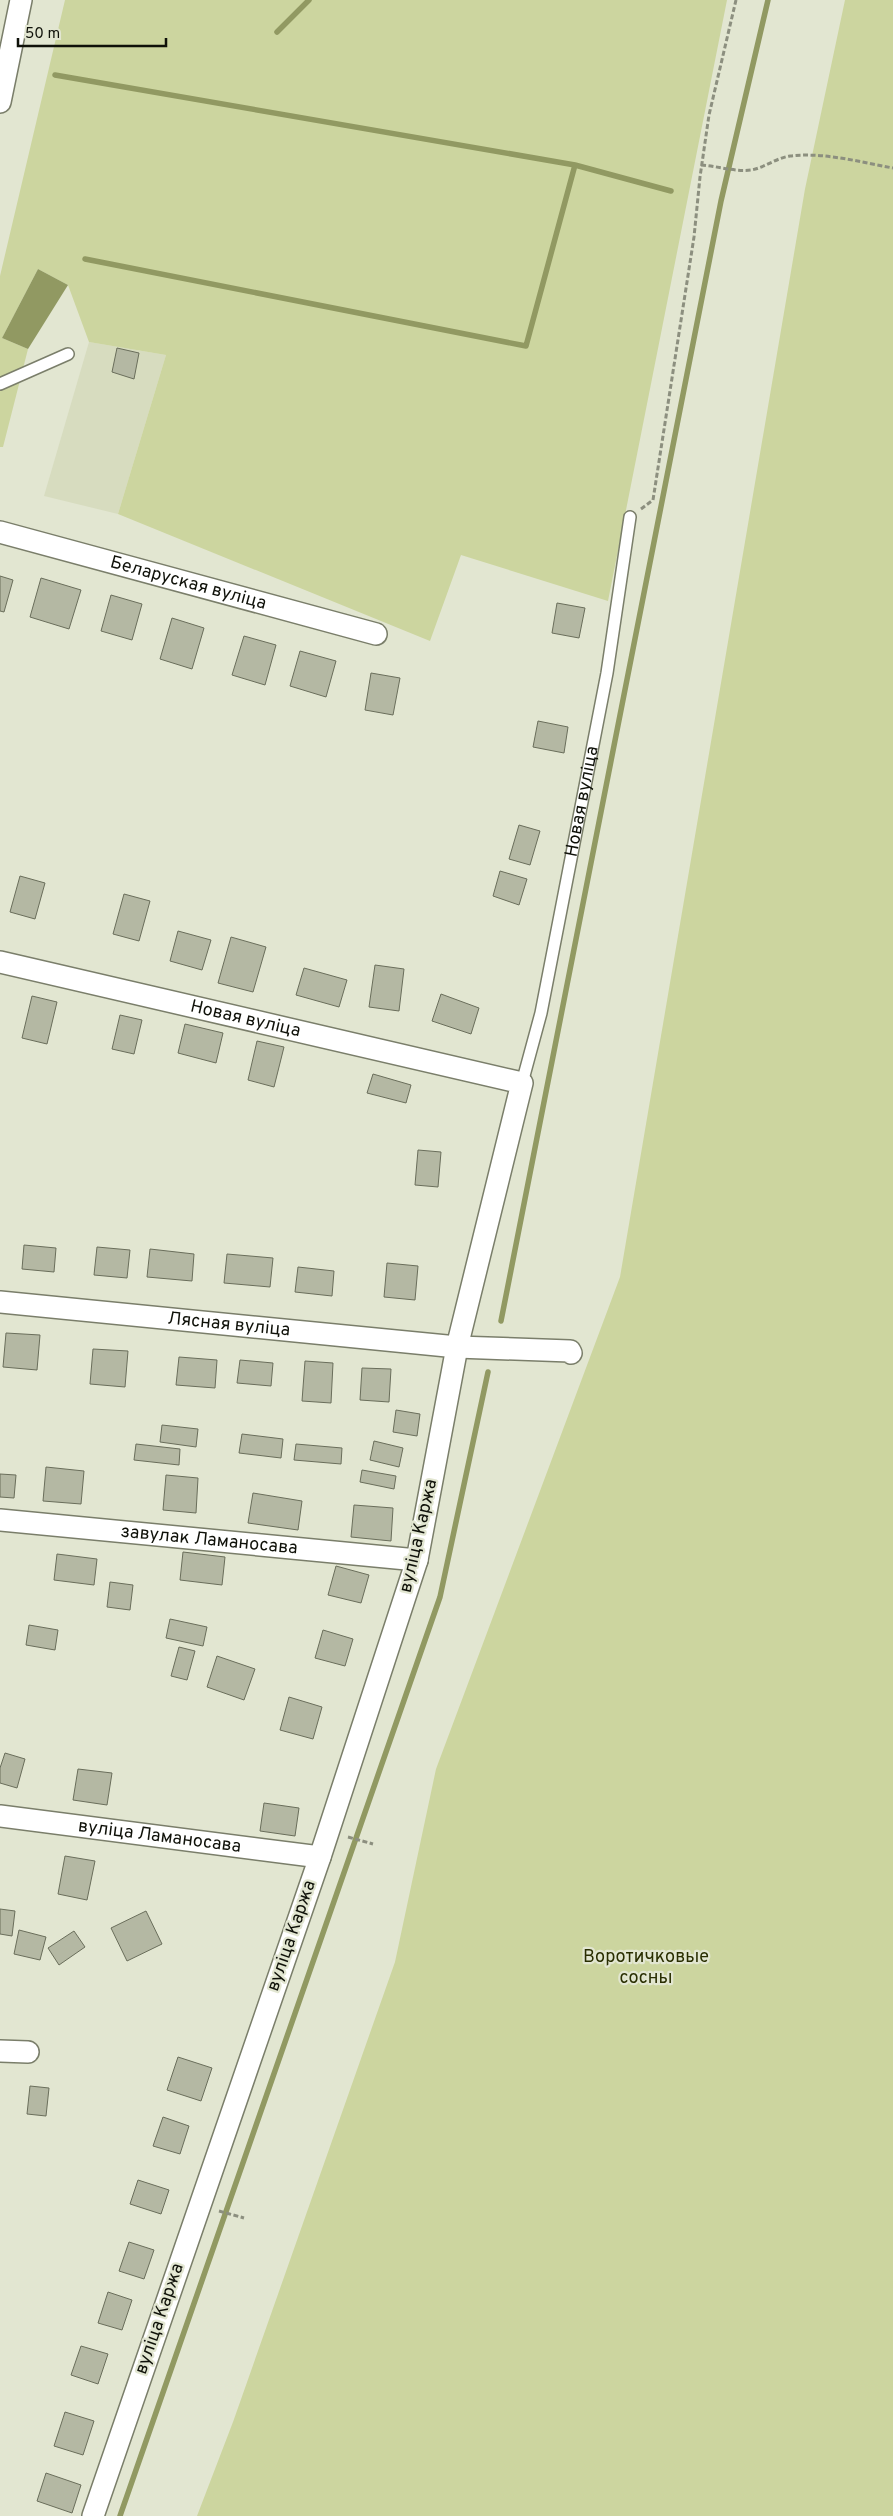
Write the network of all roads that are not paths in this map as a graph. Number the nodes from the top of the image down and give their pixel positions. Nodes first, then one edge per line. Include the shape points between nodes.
1 (21, 0) edge
2 (0, 102) edge
3 (68, 354) dead end
4 (0, 384) edge
5 (630, 517) road end
6 (0, 532) edge
7 (376, 634) dead end
8 (0, 962) edge
9 (522, 1083) junction
10 (0, 1302) edge
11 (457, 1348) junction
12 (571, 1353) dead end
13 (0, 1520) edge
14 (417, 1560) junction
15 (0, 1816) edge
16 (320, 1857) junction
17 (0, 2051) edge
18 (28, 2052) dead end
19 (93, 2516) edge

1 - 2 street
3 - 4 lane
5 - 9 lane, Новая вуліца via 607,674 541,1013
6 - 7 street, Беларуская вуліца
8 - 9 street, Новая вуліца
9 - 11 street, Новая вуліца
10 - 11 street, Лясная вуліца
11 - 12 street, Лясная вуліца
11 - 14 street, вуліца Каржа
13 - 14 street, завулак Ламаносава
14 - 16 street, вуліца Каржа
15 - 16 street, вуліца Ламаносава
16 - 19 street, вуліца Каржа
17 - 18 street

